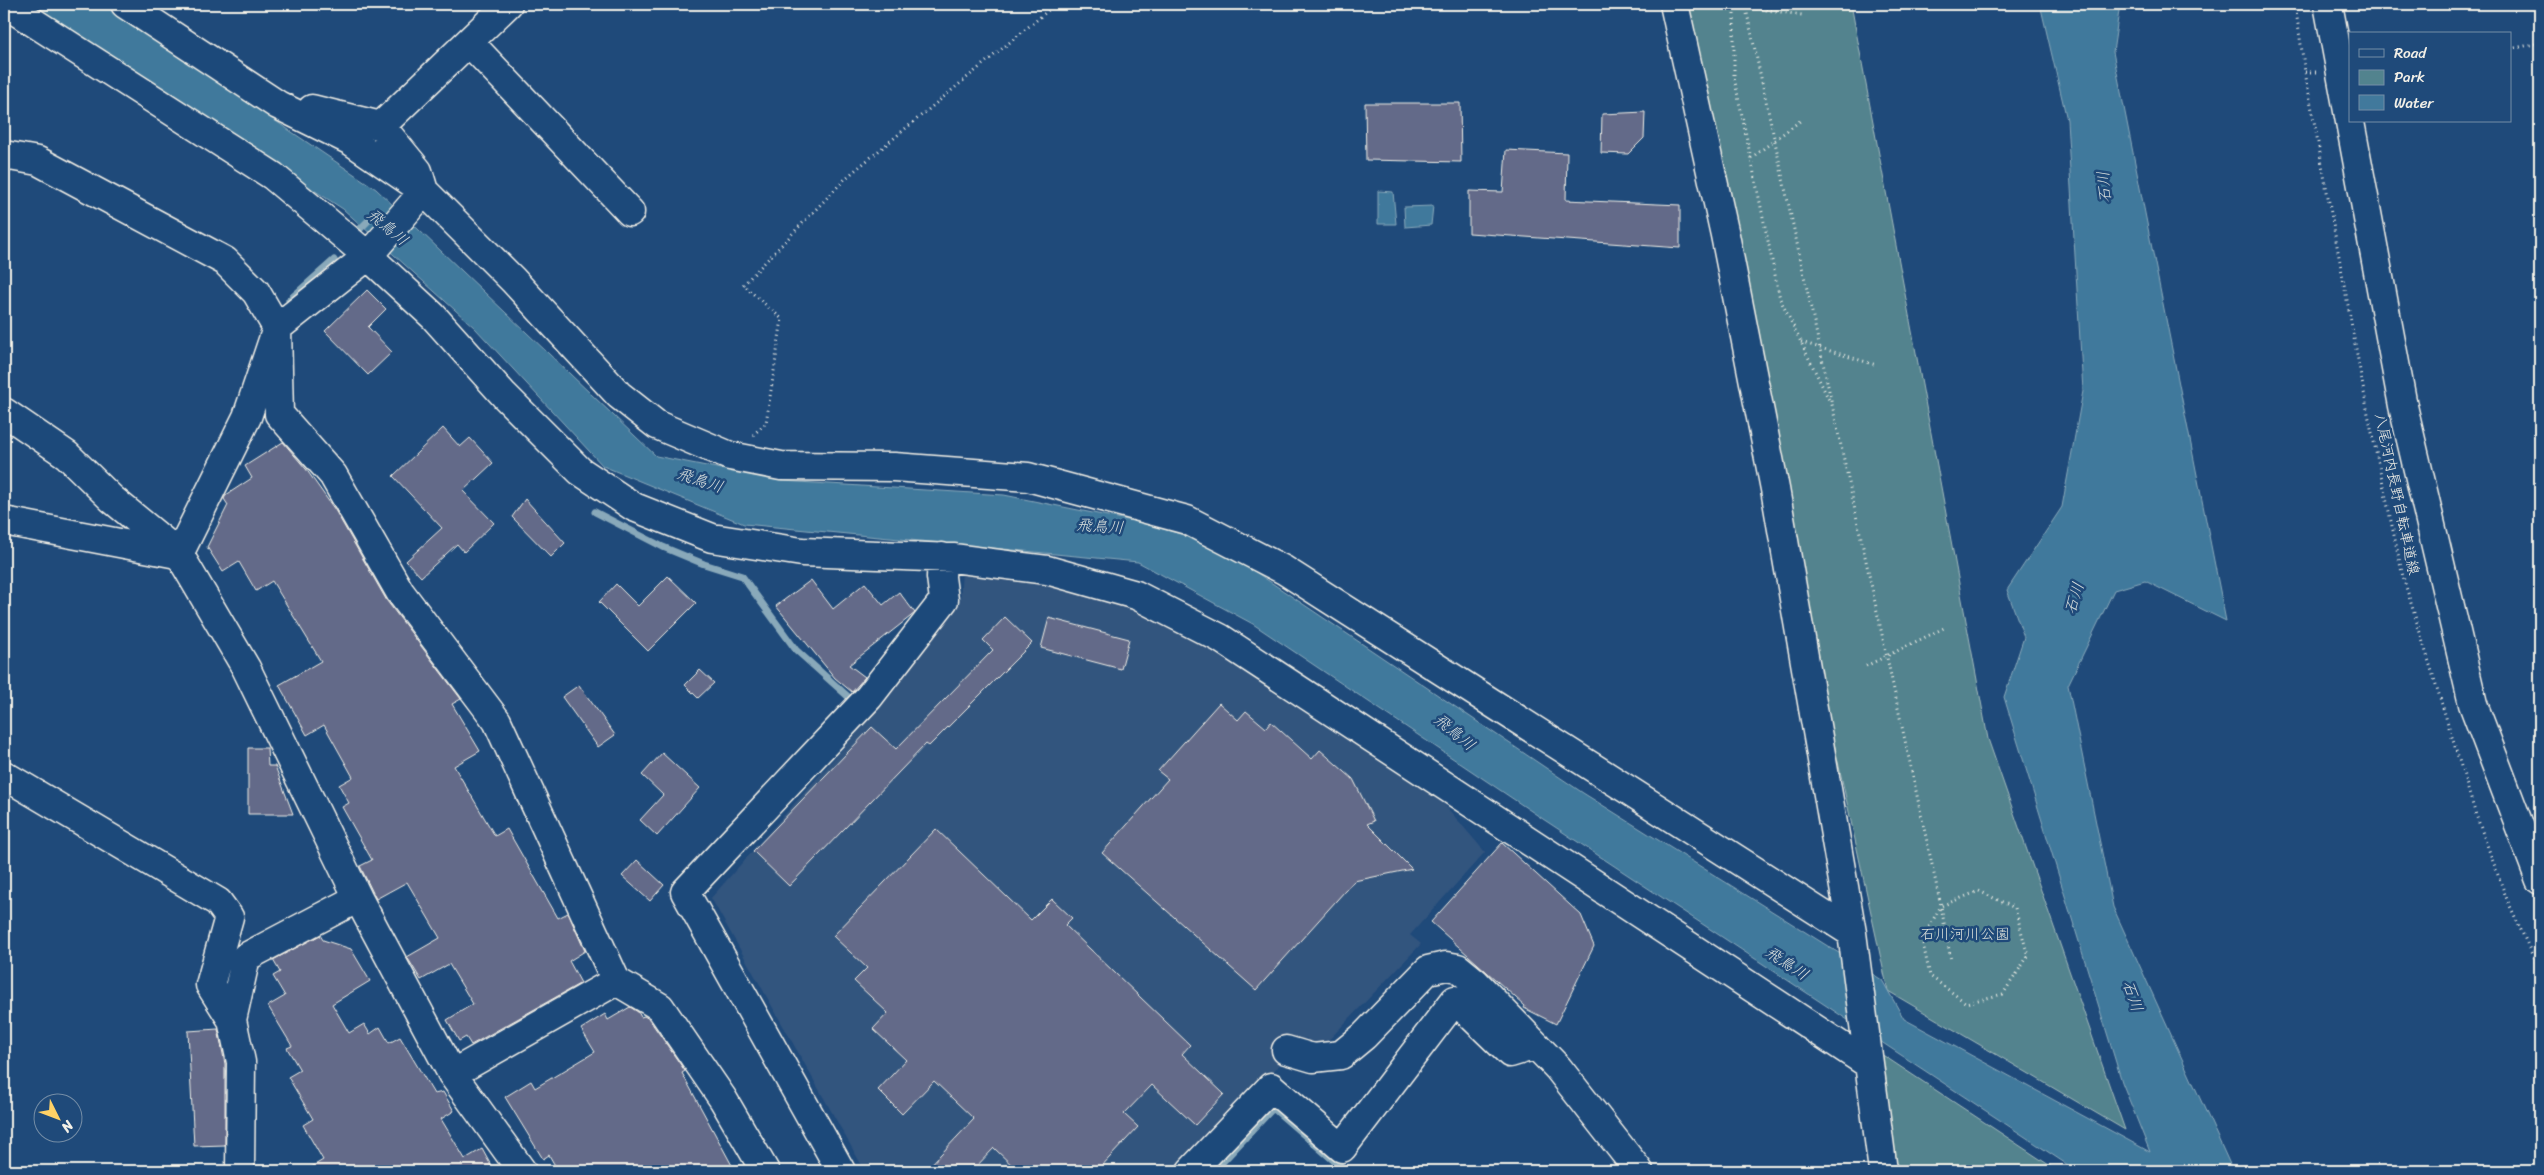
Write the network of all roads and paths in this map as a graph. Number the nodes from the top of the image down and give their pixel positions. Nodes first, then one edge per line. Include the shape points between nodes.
1 (5, 4) edge
2 (125, 4) edge
3 (508, 4) edge
4 (1056, 4) edge
5 (1674, 4) edge
6 (1734, 4) edge
7 (2296, 4) edge
8 (2328, 4) edge
9 (1746, 6) edge
10 (1802, 15) dead end
11 (469, 42) junction
12 (2540, 43) edge
13 (2512, 50) edge
14 (287, 109) junction
15 (2349, 117) edge
16 (1800, 121) dead end
17 (2350, 122) edge
18 (381, 126) junction
19 (1774, 140) junction
20 (4, 155) edge
21 (1750, 158) junction
22 (421, 195) junction
23 (630, 212) dead end
24 (372, 252) junction
25 (278, 328) junction
26 (1801, 342) junction
27 (1819, 348) junction
28 (1876, 365) dead end
29 (1831, 404) junction
30 (4, 412) edge
31 (749, 439) dead end
32 (4, 521) edge
33 (179, 554) junction
34 (942, 557) junction
35 (1946, 627) dead end
36 (1886, 656) junction
37 (1866, 666) dead end
38 (4, 775) edge
39 (2540, 880) edge
40 (358, 898) junction
41 (1941, 906) junction
42 (1852, 933) junction
43 (1951, 961) dead end
44 (2540, 972) edge
45 (616, 981) junction
46 (232, 1020) junction
47 (1536, 1045) junction
48 (1286, 1050) dead end
49 (1866, 1050) junction
50 (452, 1074) junction
51 (240, 1171) edge
52 (522, 1171) edge
53 (765, 1171) edge
54 (842, 1171) edge
55 (1191, 1171) edge
56 (1639, 1171) edge
57 (1883, 1171) edge

1 - 24 street via 273,176
2 - 14 street
3 - 11 street
4 - 31 path via 847,177 743,285 782,319 766,423
5 - 42 street via 1725,235 1775,489
6 - 21 path via 1734,77
7 - 44 path, 八尾河内長野自転車道線 via 2305,72 2368,414 2403,578 2475,812 2506,897
8 - 15 street
9 - 10 path
9 - 19 path
11 - 18 street
11 - 23 street
12 - 13 path
14 - 18 street via 306,107
14 - 22 street via 352,141
16 - 19 path
17 - 39 street via 2403,406 2473,704
18 - 22 street via 418,171
19 - 21 path
19 - 27 path
20 - 25 street via 38,161 225,261 256,292
21 - 26 path via 1780,299
22 - 24 street
22 - 42 street via 513,280 619,395 657,425 730,456 780,466 894,467 1028,476 1187,520 1284,570
24 - 25 street
24 - 34 street via 504,396 580,471 634,507 712,538 802,552
25 - 33 street via 248,416
25 - 45 street via 279,414 333,475 400,592 497,721
26 - 27 path
26 - 29 path
27 - 28 path
27 - 29 path
29 - 36 path
30 - 33 street via 67,455 112,499
32 - 33 street
33 - 40 street via 246,668
34 - 49 street via 1047,570 1136,595 1220,638
34 - 54 street via 944,600 869,697 685,892
35 - 36 path
36 - 37 path
36 - 41 path
38 - 46 street via 218,902 229,917 210,986
40 - 46 street via 246,956
40 - 50 street
41 - 41 path via 1979,891 2015,908 2028,956 2003,994 1966,1003 1930,976 1922,939
41 - 43 path
42 - 49 street
45 - 50 street
45 - 53 street via 660,1007 723,1099
46 - 51 street via 241,1062
47 - 48 street via 1475,982 1458,968 1446,966 1428,970 1341,1055 1313,1058
47 - 55 street via 1510,1053 1455,1000 1342,1148 1264,1094
47 - 56 street
49 - 57 street
50 - 52 street

